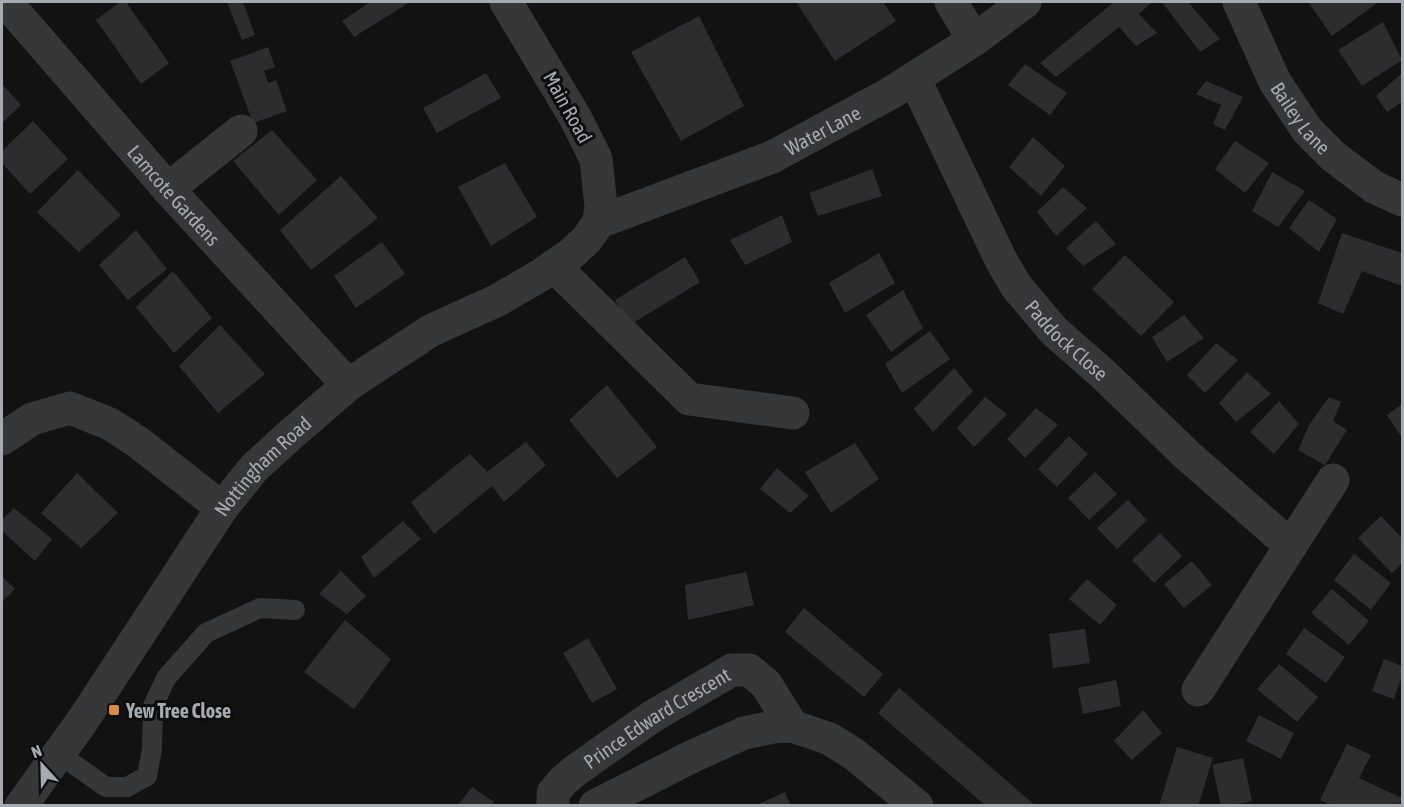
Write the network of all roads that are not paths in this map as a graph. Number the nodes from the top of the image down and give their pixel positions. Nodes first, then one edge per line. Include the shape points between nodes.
1 (6, 2) edge
2 (506, 2) edge
3 (951, 2) edge
4 (1025, 2) edge
5 (1239, 2) edge
6 (974, 40) junction
7 (914, 78) junction
8 (241, 131) dead end
9 (168, 189) junction
10 (1402, 200) edge
11 (599, 222) junction
12 (554, 266) junction
13 (348, 385) junction
14 (793, 413) dead end
15 (2, 439) edge
16 (1333, 480) dead end
17 (222, 508) junction
18 (1291, 546) junction
19 (295, 610) dead end
20 (1197, 690) dead end
21 (792, 726) junction
22 (58, 754) junction
23 (21, 806) edge
24 (554, 806) edge
25 (595, 806) edge
26 (917, 806) edge

1 - 9 street, Lamcote Gardens
2 - 11 street, Main Road via 596,159
3 - 6 street
4 - 6 street, Water Lane
5 - 10 street, Bailey Lane via 1275,82 1307,130 1334,157 1374,187
6 - 7 street, Water Lane
7 - 11 street, Water Lane via 772,157
7 - 18 street, Paddock Close via 1016,286 1054,331
8 - 9 street
9 - 13 street, Lamcote Gardens
11 - 12 street, Nottingham Road via 588,239
12 - 13 street, Nottingham Road via 498,300 430,332
12 - 14 street via 689,399
13 - 17 street, Nottingham Road via 254,468
15 - 17 street via 32,419 70,408 110,424 139,443
16 - 18 street
17 - 22 street, Nottingham Road
18 - 20 street
19 - 22 lane via 260,608 206,633 166,678 153,706 147,776 128,787 106,787
21 - 24 street, Prince Edward Crescent via 766,684 749,670 732,670 653,716 576,770 553,793
21 - 25 street, Prince Edward Crescent via 744,733
21 - 26 street, Prince Edward Crescent via 830,739
22 - 23 street, Nottingham Road

